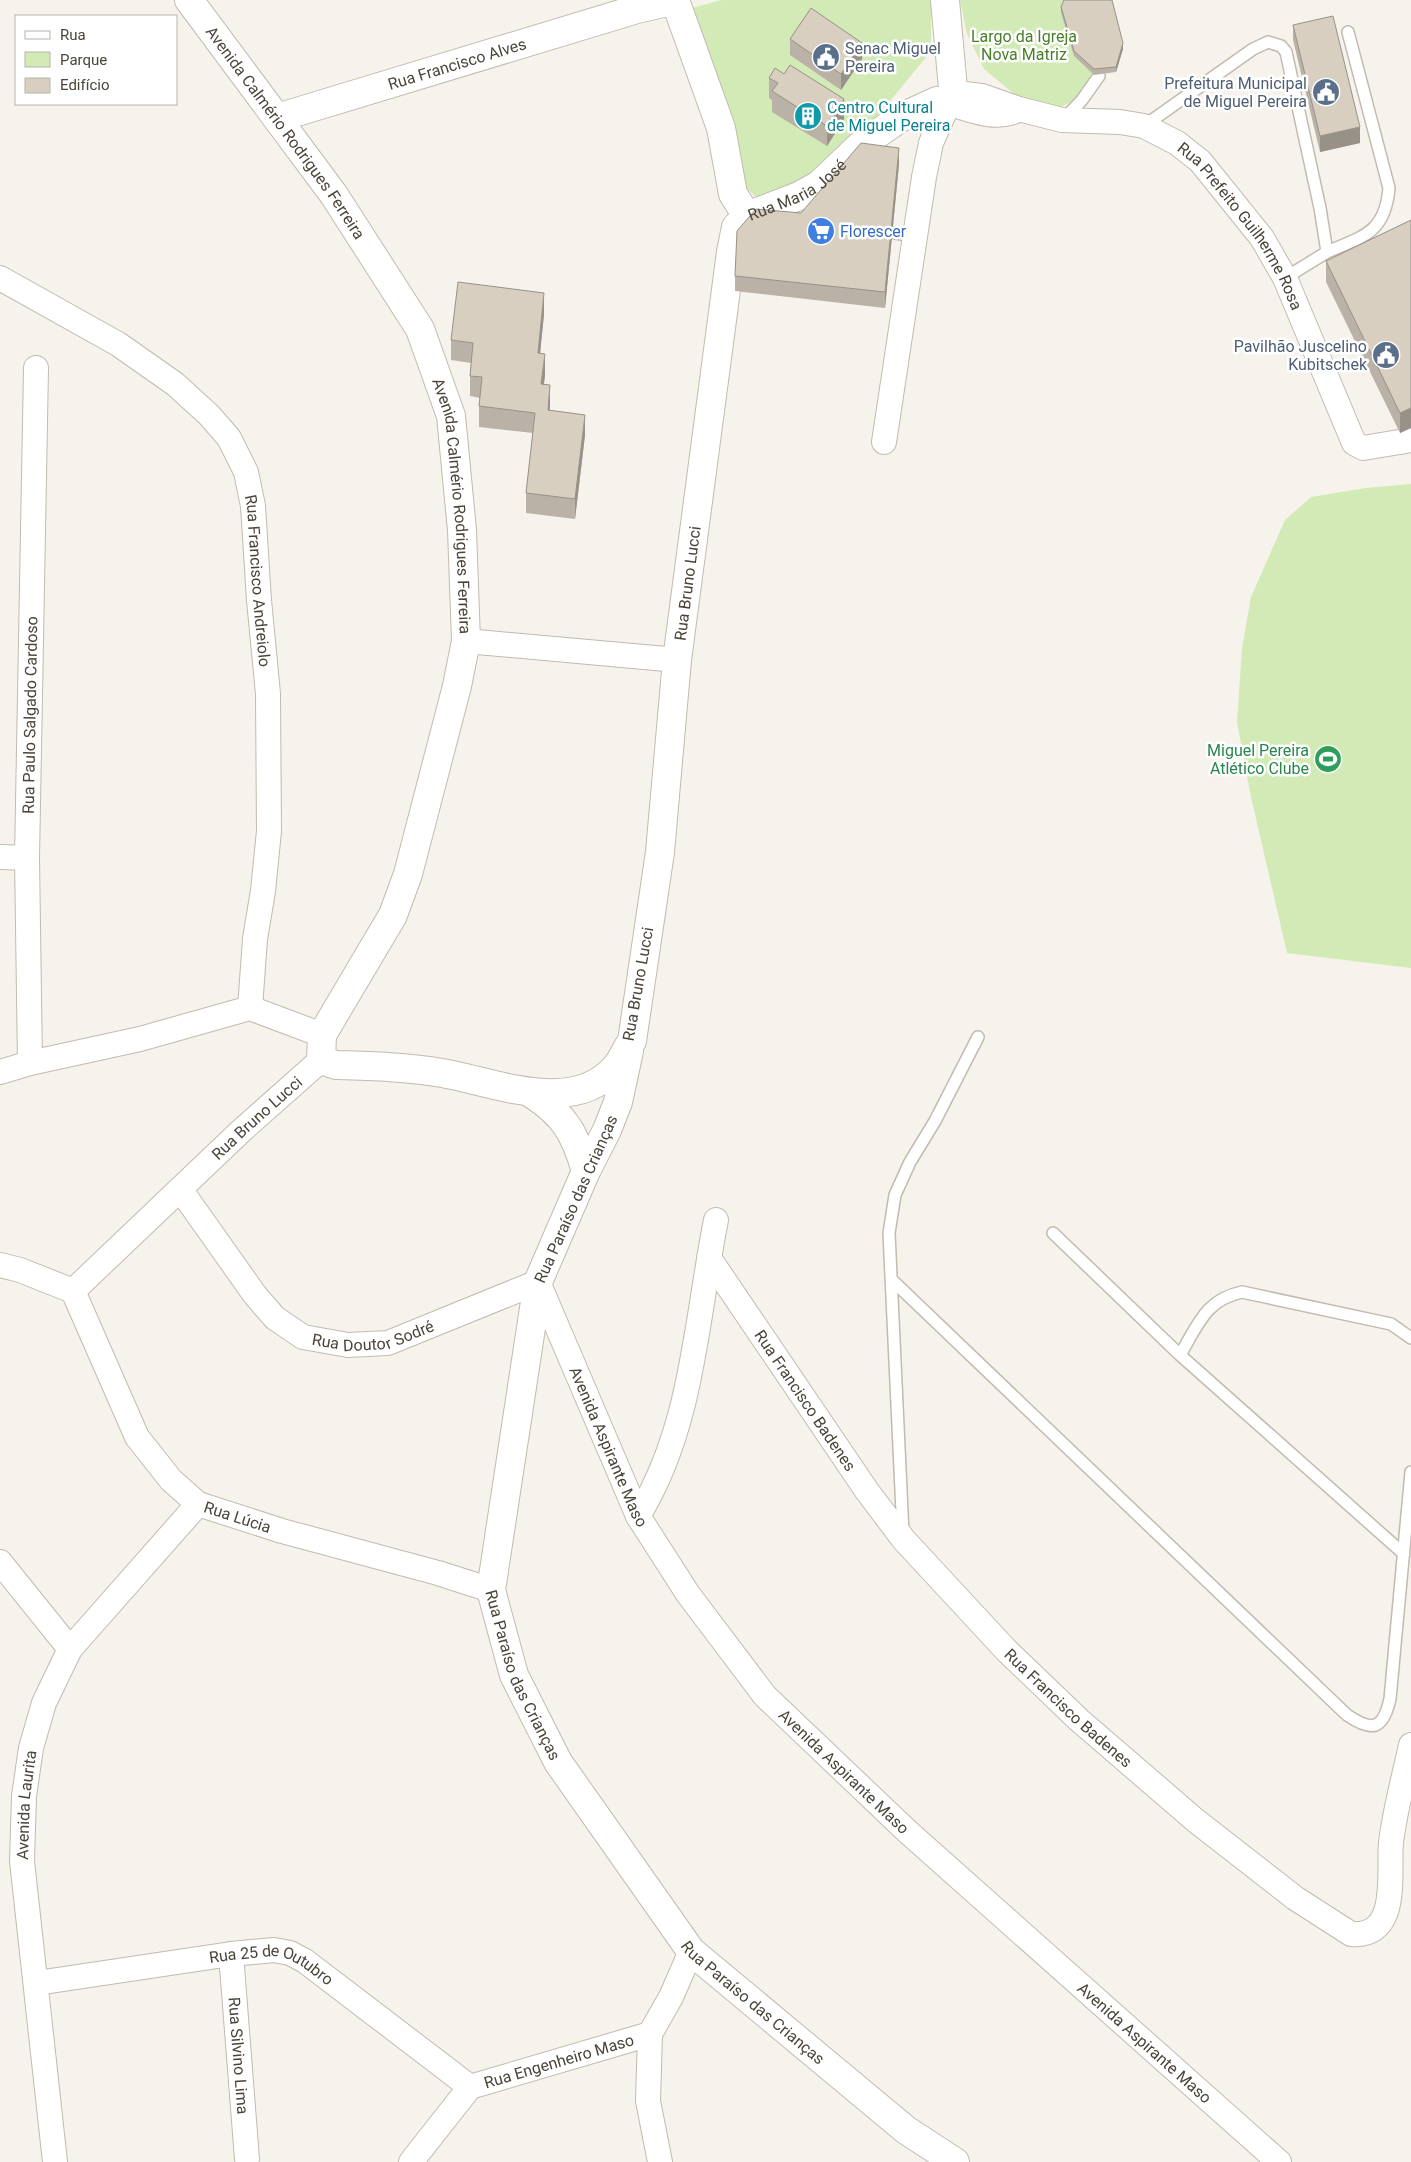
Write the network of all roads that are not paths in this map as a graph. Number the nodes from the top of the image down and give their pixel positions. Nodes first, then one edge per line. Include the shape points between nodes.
1 (173, 0) edge
2 (189, 0) edge
3 (676, 0) edge
4 (936, 0) edge
5 (946, 0) edge
6 (207, 26) junction
7 (1348, 32) dead end
8 (1099, 76) dead end
9 (948, 97) junction
10 (277, 118) junction
11 (1062, 120) junction
12 (1144, 126) junction
13 (746, 216) junction
14 (1327, 252) junction
15 (0, 278) edge
16 (1285, 278) junction
17 (36, 368) dead end
18 (1411, 440) edge
19 (884, 442) dead end
20 (466, 642) junction
21 (676, 660) junction
22 (0, 857) edge
23 (27, 858) junction
24 (250, 1008) junction
25 (978, 1037) dead end
26 (632, 1041) junction
27 (321, 1047) junction
28 (30, 1063) junction
29 (0, 1072) edge
30 (532, 1094) junction
31 (586, 1171) junction
32 (180, 1189) junction
33 (716, 1220) dead end
34 (1053, 1233) dead end
35 (709, 1258) junction
36 (0, 1265) edge
37 (892, 1281) junction
38 (538, 1282) junction
39 (73, 1291) junction
40 (1411, 1338) edge
41 (1180, 1355) junction
42 (1411, 1472) edge
43 (198, 1504) junction
44 (638, 1516) junction
45 (904, 1540) junction
46 (1404, 1554) junction
47 (0, 1562) edge
48 (491, 1590) junction
49 (70, 1649) junction
50 (1411, 1745) edge
51 (691, 1951) junction
52 (231, 1954) junction
53 (37, 1983) junction
54 (650, 2034) junction
55 (470, 2087) junction
56 (247, 2159) dead end
57 (54, 2162) edge
58 (411, 2162) edge
59 (660, 2162) edge
60 (955, 2162) edge
61 (1279, 2162) edge

1 - 6 street
2 - 6 street, Avenida Calmério Rodrigues Ferreira
3 - 10 street, Rua Francisco Alves
3 - 13 street, Rua Maria José via 721,128 733,194
4 - 9 street
5 - 9 street
6 - 10 street, Avenida Calmério Rodrigues Ferreira
7 - 14 lane via 1389,188 1388,205 1377,225 1361,237
8 - 11 lane
9 - 11 street, Rua Prefeito Guilherme Rosa via 985,114 998,116 1019,109
9 - 13 street, Rua Maria José via 900,118 860,146 819,185
9 - 19 street via 931,143 905,235
10 - 20 street, Avenida Calmério Rodrigues Ferreira via 334,195 420,329 451,416 462,530
11 - 12 street, Rua Prefeito Guilherme Rosa
12 - 14 lane via 1253,49 1268,42 1281,46 1286,52
12 - 16 street, Rua Prefeito Guilherme Rosa via 1177,143 1200,162 1262,238
13 - 21 street, Rua Bruno Lucci via 740,220 733,234
14 - 16 lane
15 - 24 street, Rua Francisco Andreiolo via 118,344 175,384 229,438 246,472 254,506 268,694 269,831
16 - 18 street, Rua Prefeito Guilherme Rosa via 1354,443 1363,448
17 - 23 street, Rua Paulo Salgado Cardoso
20 - 21 street
20 - 27 street, Avenida Calmério Rodrigues Ferreira via 458,686 408,874 393,915
21 - 26 street, Rua Bruno Lucci via 660,852
22 - 23 street
23 - 28 street, Rua Paulo Salgado Cardoso
24 - 27 street
24 - 28 street via 140,1039
25 - 37 lane via 895,1195 889,1233
26 - 30 street, Rua Bruno Lucci via 616,1067 600,1080 573,1092
26 - 31 street, Rua Paraíso das Crianças via 618,1102
27 - 30 street, Rua Bruno Lucci via 336,1065 439,1072
27 - 32 street, Rua Bruno Lucci
28 - 29 street
30 - 31 street via 561,1118 576,1139
31 - 38 street, Rua Paraíso das Crianças
32 - 38 street, Rua Doutor Sodré via 255,1295 275,1318 303,1337 348,1344 388,1343
32 - 39 street, Rua Bruno Lucci
33 - 35 street
34 - 41 lane
35 - 44 street via 703,1308 673,1444 655,1488
35 - 45 street, Rua Francisco Badenes via 827,1434
36 - 39 street
37 - 45 lane
37 - 46 lane via 1347,1715 1364,1726 1373,1727 1387,1714 1396,1657
38 - 44 street, Avenida Aspirante Maso
38 - 48 street, Rua Paraíso das Crianças
39 - 43 street, Rua Lúcia via 137,1437 171,1480
40 - 41 lane via 1391,1324 1242,1292 1212,1304
41 - 46 lane
42 - 46 lane
43 - 48 street, Rua Lúcia
43 - 49 street, Avenida Laurita
44 - 61 street, Avenida Aspirante Maso via 688,1594 766,1696 908,1832
45 - 50 street, Rua Francisco Badenes via 1006,1650 1079,1720 1195,1820 1295,1898 1351,1934 1361,1935 1370,1930 1382,1920 1386,1910 1392,1887 1391,1843
47 - 49 street
48 - 51 street, Rua Paraíso das Crianças via 514,1674 558,1762
49 - 53 street, Avenida Laurita via 44,1703 24,1796 22,1861
51 - 54 street, Rua Engenheiro Maso
51 - 60 street, Rua Paraíso das Crianças via 906,2130
52 - 53 street, Rua 25 de Outubro
52 - 55 street, Rua 25 de Outubro via 274,1950 290,1953 305,1961
52 - 56 street, Rua Silvino Lima
53 - 57 street, Avenida Laurita
54 - 55 street, Rua Engenheiro Maso
54 - 59 street via 648,2102
55 - 58 street, Rua Engenheiro Maso

